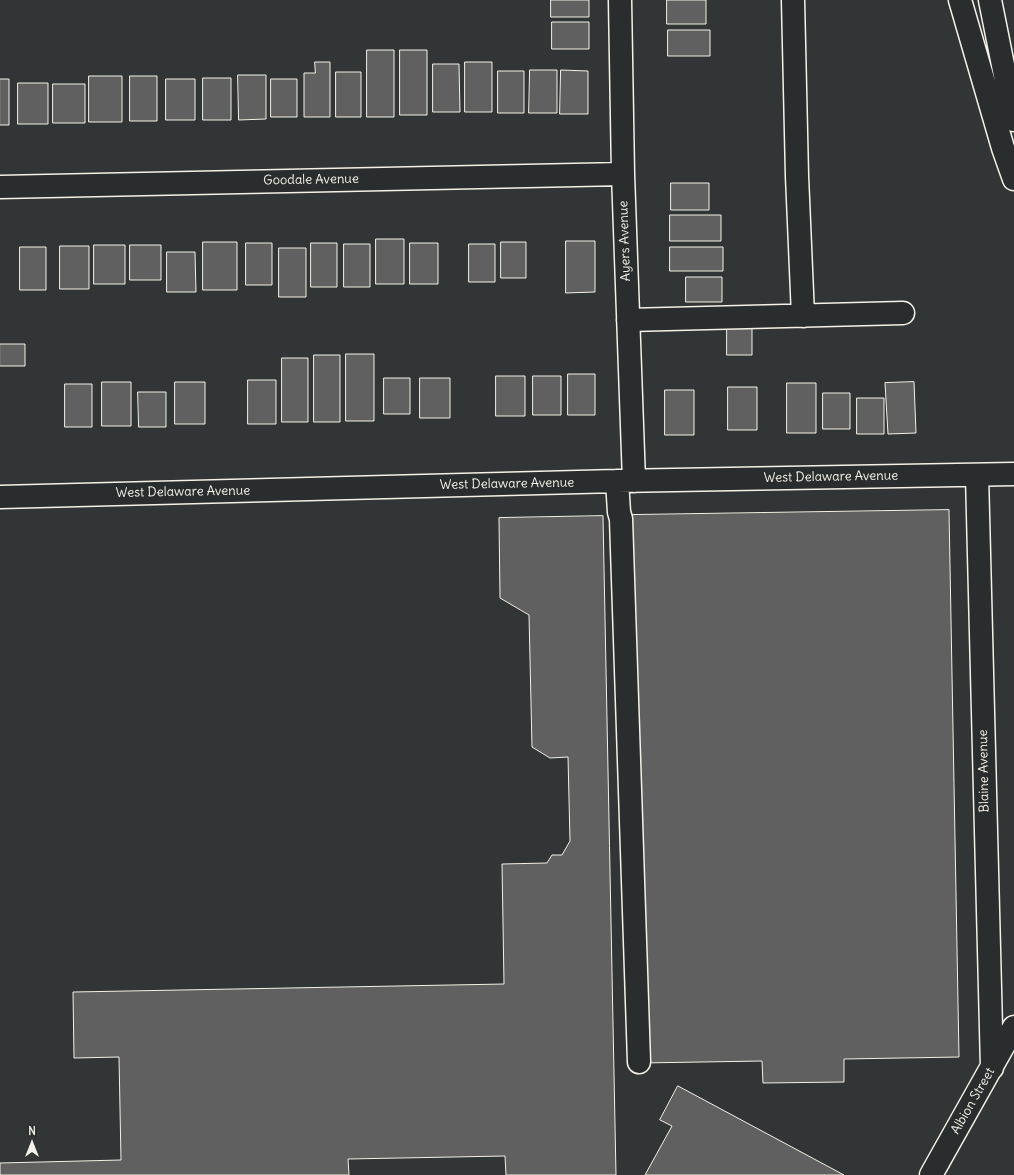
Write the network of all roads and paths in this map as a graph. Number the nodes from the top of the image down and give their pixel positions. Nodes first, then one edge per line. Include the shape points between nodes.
1 (620, 0) edge
2 (793, 0) edge
3 (960, 0) edge
4 (990, 0) edge
5 (1014, 120) edge
6 (623, 174) junction
7 (1014, 179) edge
8 (0, 187) edge
9 (902, 313) dead end
10 (803, 316) junction
11 (628, 320) junction
12 (1014, 474) edge
13 (977, 475) junction
14 (626, 481) junction
15 (0, 497) edge
16 (1014, 1027) edge
17 (639, 1062) dead end
18 (992, 1068) junction
19 (930, 1175) edge

1 - 6 main road, Ayers Avenue
2 - 10 main road
3 - 7 main road
4 - 5 main road
6 - 8 main road, Goodale Avenue
6 - 11 main road, Ayers Avenue
9 - 10 main road
10 - 11 main road
11 - 14 main road, Ayers Avenue
12 - 13 main road, West Delaware Avenue
13 - 14 main road, West Delaware Avenue
13 - 18 main road, Blaine Avenue
14 - 15 main road, West Delaware Avenue
14 - 17 main road, Ayers Avenue via 619,512 622,527
16 - 18 main road, Albion Street
18 - 19 main road, Albion Street

